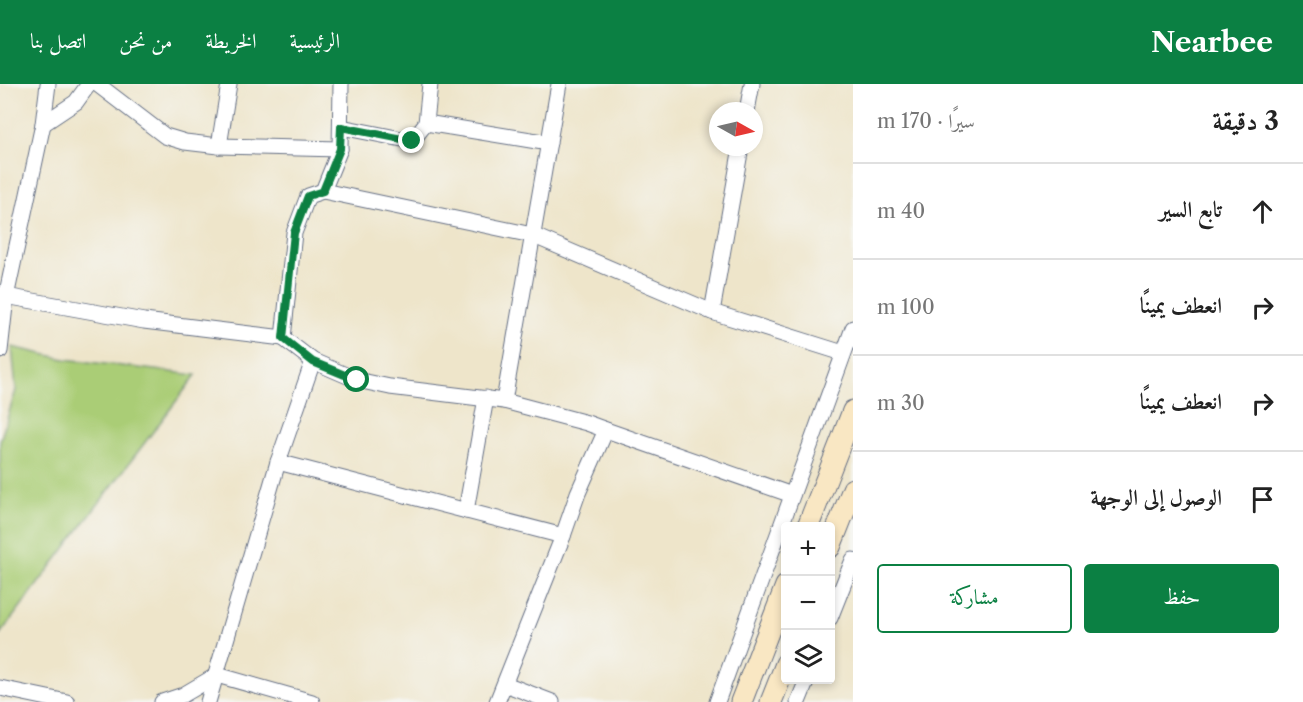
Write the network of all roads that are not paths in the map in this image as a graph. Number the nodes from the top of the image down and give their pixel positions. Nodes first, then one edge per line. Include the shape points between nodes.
1 (48, 84) edge
2 (89, 84) edge
3 (97, 84) edge
4 (230, 84) edge
5 (341, 84) edge
6 (430, 84) edge
7 (559, 84) edge
8 (752, 84) edge
9 (749, 102) edge
10 (426, 123) junction
11 (43, 124) junction
12 (341, 127) junction
13 (549, 143) junction
14 (219, 146) junction
15 (340, 149) junction
16 (739, 156) edge
17 (323, 191) junction
18 (532, 235) junction
19 (3, 296) edge
20 (712, 312) junction
21 (853, 328) edge
22 (283, 338) junction
23 (0, 351) edge
24 (843, 353) junction
25 (313, 362) junction
26 (486, 398) junction
27 (504, 402) junction
28 (853, 411) edge
29 (606, 430) junction
30 (278, 462) junction
31 (853, 489) edge
32 (792, 495) junction
33 (466, 511) junction
34 (810, 522) edge
35 (563, 536) junction
36 (835, 536) edge
37 (853, 560) edge
38 (781, 599) edge
39 (835, 607) edge
40 (217, 675) junction
41 (781, 677) edge
42 (505, 684) junction
43 (805, 684) edge
44 (0, 688) edge
45 (67, 702) edge
46 (162, 702) edge
47 (208, 702) edge
48 (312, 702) edge
49 (497, 702) edge
50 (552, 702) edge
51 (717, 702) edge
52 (741, 702) edge
53 (771, 702) edge
54 (798, 702) edge

1 - 11 street
2 - 11 street via 76,102
3 - 14 street via 165,136
4 - 14 street
5 - 12 street
6 - 10 street
7 - 13 street
8 - 9 street
10 - 12 street via 412,141
10 - 13 street
11 - 19 street
12 - 15 street
13 - 18 street
14 - 15 street
15 - 17 street
16 - 20 street
17 - 18 street
17 - 22 street via 308,196 294,233
18 - 20 street
18 - 27 street
19 - 22 street via 144,321
19 - 23 street
20 - 24 street
21 - 24 street
22 - 25 street
24 - 32 street
25 - 26 street via 369,383
25 - 30 street
26 - 27 street
26 - 33 street
27 - 29 street
28 - 34 main road
29 - 32 street
29 - 35 street
30 - 33 street
30 - 40 street
31 - 36 main road
32 - 51 street
33 - 35 street
35 - 42 street
37 - 39 street
38 - 52 main road
40 - 46 street
40 - 47 street
40 - 48 street
41 - 53 main road
42 - 49 street
42 - 50 street
43 - 54 street
44 - 45 street

